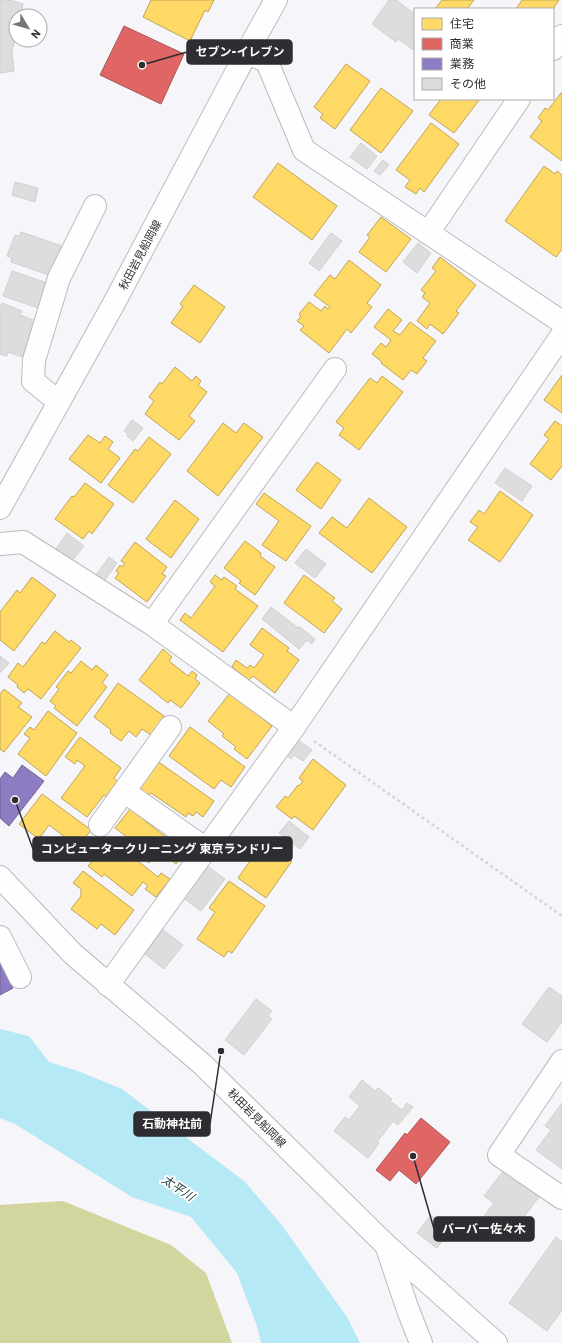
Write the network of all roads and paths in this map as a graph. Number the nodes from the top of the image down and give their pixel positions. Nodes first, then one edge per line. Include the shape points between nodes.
1 (276, 0) edge
2 (562, 36) edge
3 (554, 48) edge
4 (247, 52) junction
5 (518, 100) edge
6 (95, 206) dead end
7 (428, 233) junction
8 (562, 322) edge
9 (562, 335) edge
10 (335, 369) dead end
11 (59, 402) junction
12 (0, 508) edge
13 (0, 544) edge
14 (152, 624) junction
15 (294, 727) junction
16 (170, 728) dead end
17 (125, 792) junction
18 (100, 825) dead end
19 (206, 849) junction
20 (0, 877) edge
21 (562, 916) edge
22 (0, 938) edge
23 (20, 978) dead end
24 (108, 985) junction
25 (562, 1061) edge
26 (562, 1198) edge
27 (386, 1245) junction
28 (421, 1343) edge
29 (496, 1343) edge

1 - 4 street, 秋田岩見船岡線
2 - 3 street
4 - 7 street via 267,62 304,150
4 - 11 street, 秋田岩見船岡線
5 - 7 street
6 - 11 street via 60,278 34,360 33,382
7 - 8 street
9 - 15 street
10 - 14 street
11 - 12 street, 秋田岩見船岡線
13 - 14 street via 23,542
14 - 15 street
15 - 19 street
15 - 21 path
16 - 17 street
17 - 18 street
17 - 19 street
19 - 24 street
20 - 24 street, 秋田岩見船岡線 via 73,954
22 - 23 street
24 - 27 street, 秋田岩見船岡線 via 202,1064
25 - 26 street via 499,1155
27 - 28 street
27 - 29 street, 秋田岩見船岡線

